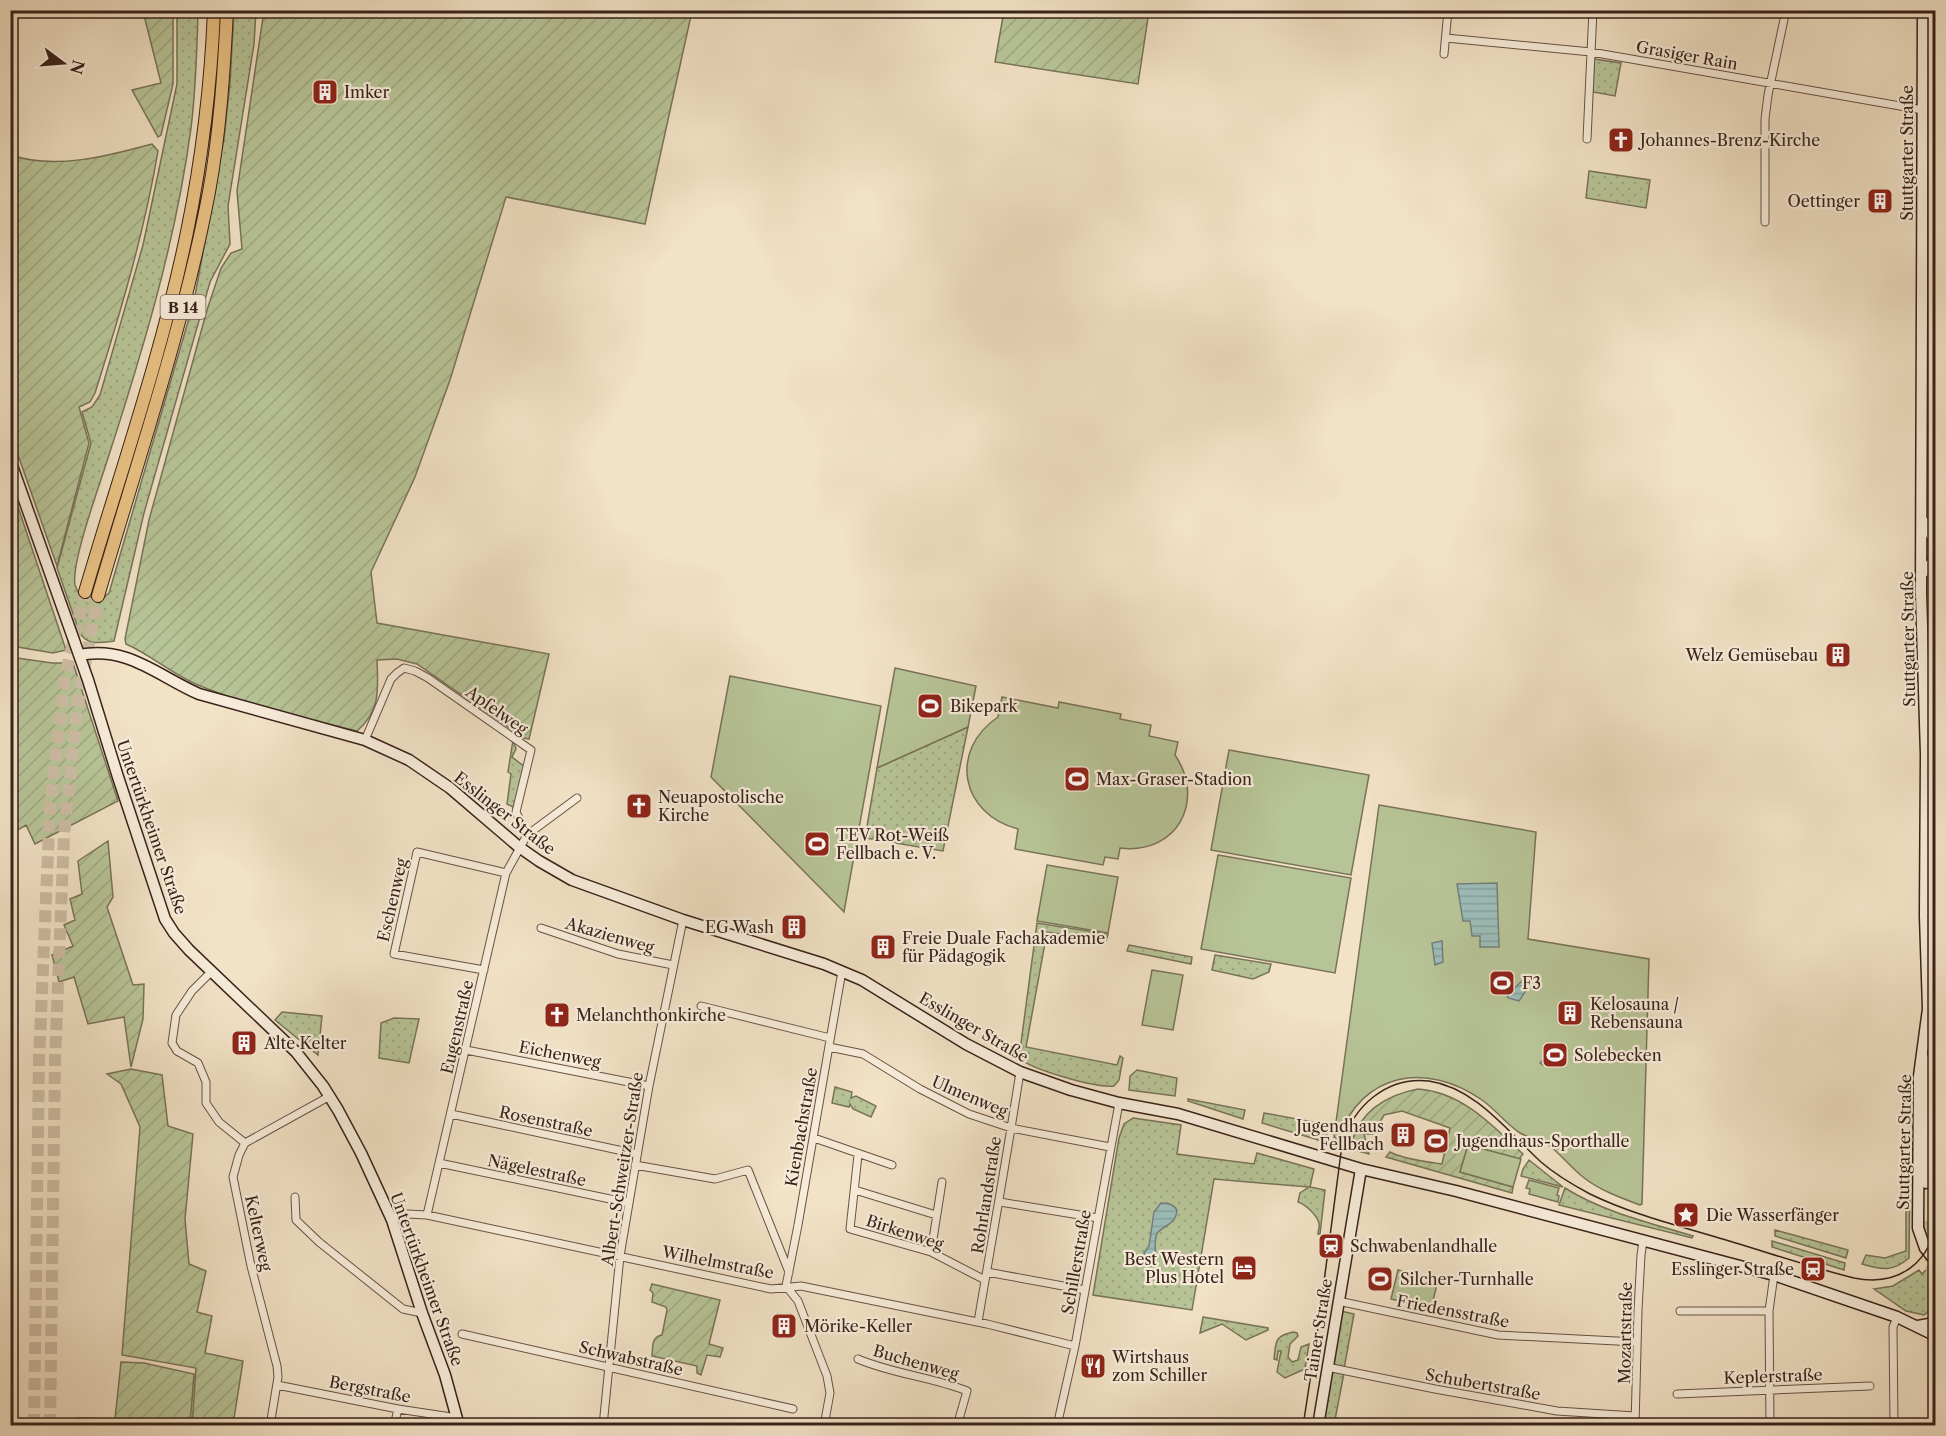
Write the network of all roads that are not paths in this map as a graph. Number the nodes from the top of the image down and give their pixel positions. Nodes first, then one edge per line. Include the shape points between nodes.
1 (214, 10) edge
2 (227, 10) edge
3 (1448, 10) edge
4 (1593, 10) edge
5 (1786, 10) edge
6 (1923, 10) edge
7 (1446, 38) junction
8 (1591, 52) junction
9 (1444, 54) dead end
10 (1771, 84) junction
11 (1923, 110) junction
12 (1587, 139) dead end
13 (1765, 222) dead end
14 (10, 460) edge
15 (1922, 518) junction
16 (1935, 543) edge
17 (1935, 558) edge
18 (1921, 575) junction
19 (85, 592) tunnel mouth
20 (98, 596) tunnel mouth
21 (80, 655) junction
22 (365, 740) junction
23 (577, 798) dead end
24 (526, 835) junction
25 (519, 847) junction
26 (506, 873) junction
27 (1926, 882) junction
28 (1935, 896) edge
29 (1935, 909) edge
30 (1925, 916) junction
31 (683, 920) junction
32 (541, 928) dead end
33 (673, 965) junction
34 (484, 970) junction
35 (842, 971) junction
36 (211, 972) junction
37 (701, 1006) dead end
38 (1928, 1009) junction
39 (830, 1038) junction
40 (829, 1047) junction
41 (466, 1050) junction
42 (1020, 1072) junction
43 (649, 1086) junction
44 (330, 1096) junction
45 (1119, 1103) junction
46 (451, 1114) junction
47 (1011, 1128) junction
48 (814, 1138) junction
49 (245, 1143) junction
50 (1110, 1147) junction
51 (637, 1154) junction
52 (858, 1155) junction
53 (439, 1163) junction
54 (892, 1165) dead end
55 (635, 1166) junction
56 (1361, 1168) junction
57 (942, 1182) dead end
58 (855, 1190) junction
59 (295, 1197) dead end
60 (1000, 1202) junction
61 (629, 1203) junction
62 (427, 1215) junction
63 (936, 1215) junction
64 (1098, 1218) junction
65 (392, 1220) junction
66 (1925, 1221) tunnel mouth
67 (1643, 1241) junction
68 (931, 1252) junction
69 (620, 1256) junction
70 (1935, 1257) edge
71 (789, 1272) junction
72 (1774, 1275) junction
73 (986, 1276) junction
74 (786, 1286) junction
75 (1085, 1290) junction
76 (1338, 1301) junction
77 (1680, 1311) dead end
78 (1769, 1311) junction
79 (422, 1313) junction
80 (1935, 1320) edge
81 (978, 1322) junction
82 (1895, 1322) junction
83 (1918, 1326) junction
84 (462, 1334) dead end
85 (1935, 1336) edge
86 (1636, 1342) junction
87 (1075, 1346) junction
88 (858, 1359) dead end
89 (609, 1367) junction
90 (1327, 1368) junction
91 (277, 1385) junction
92 (1870, 1386) dead end
93 (1769, 1389) junction
94 (1677, 1394) dead end
95 (793, 1408) dead end
96 (398, 1409) junction
97 (1635, 1416) junction
98 (461, 1423) edge
99 (270, 1425) edge
100 (394, 1425) edge
101 (603, 1425) edge
102 (824, 1425) edge
103 (957, 1425) edge
104 (1057, 1425) edge
105 (1318, 1425) edge
106 (1635, 1425) edge
107 (1770, 1425) edge
108 (1894, 1425) edge

1 - 19 highway, B 14 via 205,130 187,234
2 - 20 highway, B 14 via 217,138 199,244
3 - 7 street
4 - 8 street
5 - 10 street
6 - 11 main road, Stuttgarter Straße
7 - 8 street, Grasiger Rain
7 - 9 street
8 - 10 street, Grasiger Rain
8 - 12 street
10 - 11 street, Grasiger Rain
10 - 13 street via 1764,138
11 - 15 main road, Stuttgarter Straße
14 - 21 main road, Untertürkheimer Straße
15 - 16 main road
15 - 18 main road, Stuttgarter Straße
17 - 18 main road
18 - 27 main road, Stuttgarter Straße
21 - 22 main road, Esslinger Straße via 116,654 139,661 199,694
21 - 36 main road, Untertürkheimer Straße via 165,919
22 - 24 street, Apfelweg via 391,679 404,668 415,670 531,750 516,812
22 - 25 main road, Esslinger Straße via 409,760 450,788
23 - 24 street
24 - 25 street
25 - 26 street, Eugenstraße
25 - 31 main road, Esslinger Straße via 572,880
26 - 34 street, Eugenstraße
26 - 34 street, Eschenweg via 417,852 394,954
27 - 28 street
27 - 30 main road, Stuttgarter Straße
29 - 30 street
30 - 38 main road, Stuttgarter Straße
31 - 33 street, Albert-Schweitzer-Straße
31 - 35 main road, Esslinger Straße
32 - 33 street, Akazienweg via 618,954
33 - 43 street, Albert-Schweitzer-Straße
34 - 41 street, Eugenstraße
35 - 39 street, Kienbachstraße
35 - 42 main road, Esslinger Straße
36 - 44 main road, Untertürkheimer Straße via 296,1052
36 - 49 street via 176,1015 172,1043 177,1051 198,1063 206,1082 206,1103 219,1122
37 - 39 street
38 - 66 main road
38 - 70 main road, Stuttgarter Straße via 1919,1076 1918,1228 1925,1248
39 - 40 street, Kienbachstraße
40 - 47 street, Ulmenweg via 863,1053 946,1103
40 - 48 street, Kienbachstraße
41 - 43 street, Eichenweg
41 - 46 street, Eugenstraße
42 - 45 main road, Esslinger Straße
42 - 47 street, Rohrlandstraße
43 - 51 street, Albert-Schweitzer-Straße
44 - 49 street
44 - 65 main road, Untertürkheimer Straße
45 - 50 street, Schillerstraße
45 - 56 main road, Esslinger Straße via 1178,1114
46 - 51 street, Rosenstraße
46 - 53 street, Eugenstraße
47 - 50 street, Ulmenweg
47 - 60 street, Rohrlandstraße
48 - 52 street
48 - 71 street, Kienbachstraße
49 - 91 street, Kelterweg via 233,1177 277,1366
50 - 64 street, Schillerstraße
51 - 55 street, Albert-Schweitzer-Straße
52 - 54 street
52 - 58 street, Birkenweg
53 - 61 street, Nägelestraße
53 - 62 street, Eugenstraße
55 - 61 street, Albert-Schweitzer-Straße
55 - 71 street via 715,1179 748,1170
56 - 67 main road, Esslinger Straße
56 - 76 main road, Tainer Straße
57 - 63 street
58 - 63 street
58 - 68 street, Birkenweg via 850,1229
59 - 79 street via 296,1220 319,1242 403,1309
60 - 64 street
60 - 73 street, Rohrlandstraße
61 - 69 street, Albert-Schweitzer-Straße
62 - 65 street, Wilhelmstraße via 407,1214
62 - 69 street, Wilhelmstraße
63 - 68 street
64 - 75 street, Schillerstraße
65 - 79 main road, Untertürkheimer Straße
67 - 72 main road, Esslinger Straße
67 - 86 street, Mozartstraße
68 - 73 street, Birkenweg
69 - 74 street, Wilhelmstraße via 771,1289
69 - 89 street, Albert-Schweitzer-Straße
71 - 74 street, Kienbachstraße
72 - 78 street
72 - 82 main road, Esslinger Straße
73 - 75 street, Birkenweg
73 - 81 street, Rohrlandstraße
74 - 81 street, Wilhelmstraße
74 - 102 street via 798,1301 820,1356 830,1393
75 - 87 street, Schillerstraße
76 - 86 street, Friedensstraße via 1498,1335
76 - 90 main road, Tainer Straße
77 - 78 street
78 - 93 street
79 - 98 main road, Untertürkheimer Straße
80 - 83 main road
81 - 87 street, Wilhelmstraße
82 - 83 main road, Esslinger Straße
82 - 108 street
83 - 85 main road, Esslinger Straße
84 - 89 street, Schwabstraße
86 - 97 street, Mozartstraße
87 - 104 street, Schillerstraße
88 - 103 street, Buchenweg via 967,1391
89 - 95 street, Schwabstraße
89 - 101 street, Albert-Schweitzer-Straße
90 - 97 street, Schubertstraße via 1546,1409
90 - 105 main road, Tainer Straße
91 - 96 street, Bergstraße
91 - 99 street, Kelterweg
92 - 93 street, Keplerstraße
93 - 94 street, Keplerstraße
93 - 107 street
96 - 98 street, Bergstraße
96 - 100 street
97 - 106 street, Mozartstraße

